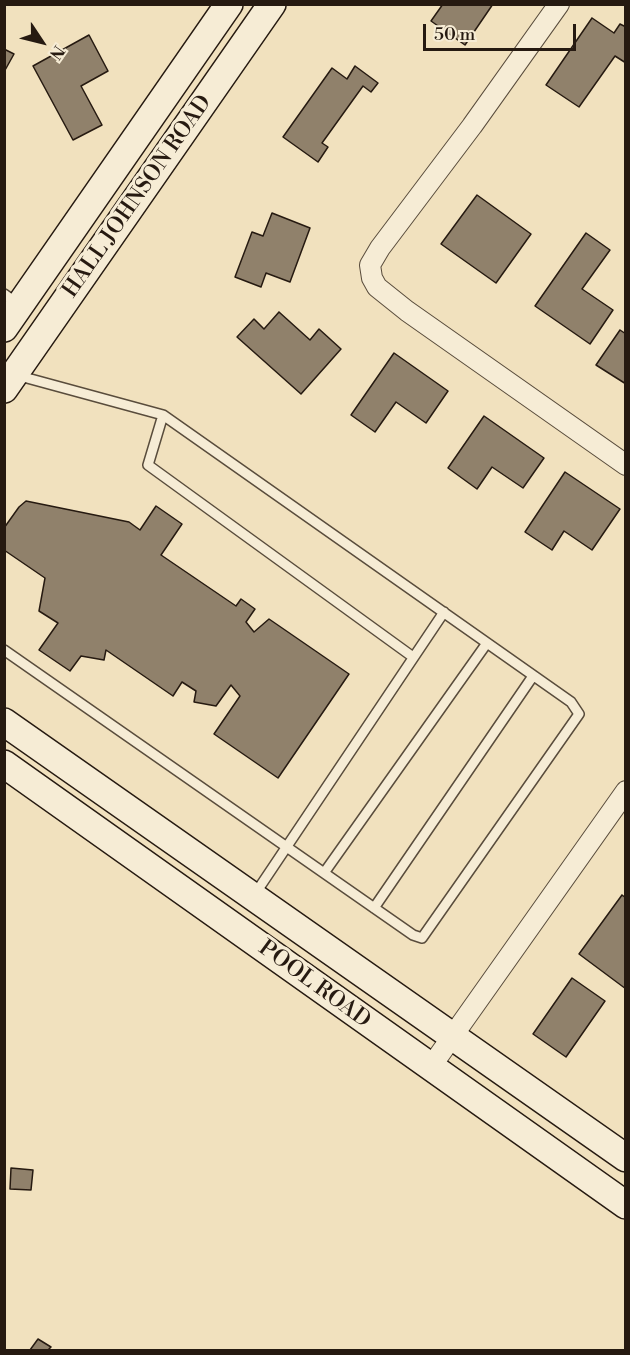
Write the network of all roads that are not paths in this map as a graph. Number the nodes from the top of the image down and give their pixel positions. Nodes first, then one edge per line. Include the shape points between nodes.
1 (229, 4) edge
2 (272, 4) edge
3 (559, 4) edge
4 (12, 300) edge
5 (4, 328) edge
6 (8, 377) edge
7 (163, 415) junction
8 (626, 465) edge
9 (444, 612) junction
10 (487, 643) junction
11 (4, 650) edge
12 (413, 657) junction
13 (533, 676) junction
14 (4, 722) edge
15 (4, 764) edge
16 (626, 791) edge
17 (286, 846) junction
18 (324, 873) junction
19 (253, 897) junction
20 (374, 908) junction
21 (231, 926) junction
22 (452, 1037) junction
23 (430, 1068) junction
24 (626, 1158) edge
25 (626, 1205) edge

1 - 4 main road, HALL JOHNSON ROAD
2 - 6 main road, HALL JOHNSON ROAD
3 - 8 street via 370,265 377,287 407,311
4 - 5 main road, HALL JOHNSON ROAD
6 - 7 lane
7 - 9 lane
7 - 12 lane via 148,465
9 - 10 lane
9 - 12 lane
10 - 13 lane
10 - 18 lane
11 - 17 lane
12 - 17 lane
13 - 20 lane
13 - 20 lane via 571,702 579,714 422,938
14 - 19 main road, POOL ROAD
15 - 21 main road, POOL ROAD
16 - 22 street
17 - 18 lane
17 - 19 lane
18 - 20 lane
19 - 21 main road
19 - 22 main road, POOL ROAD
21 - 23 main road, POOL ROAD
22 - 23 street
22 - 24 main road, POOL ROAD
23 - 25 main road, POOL ROAD

